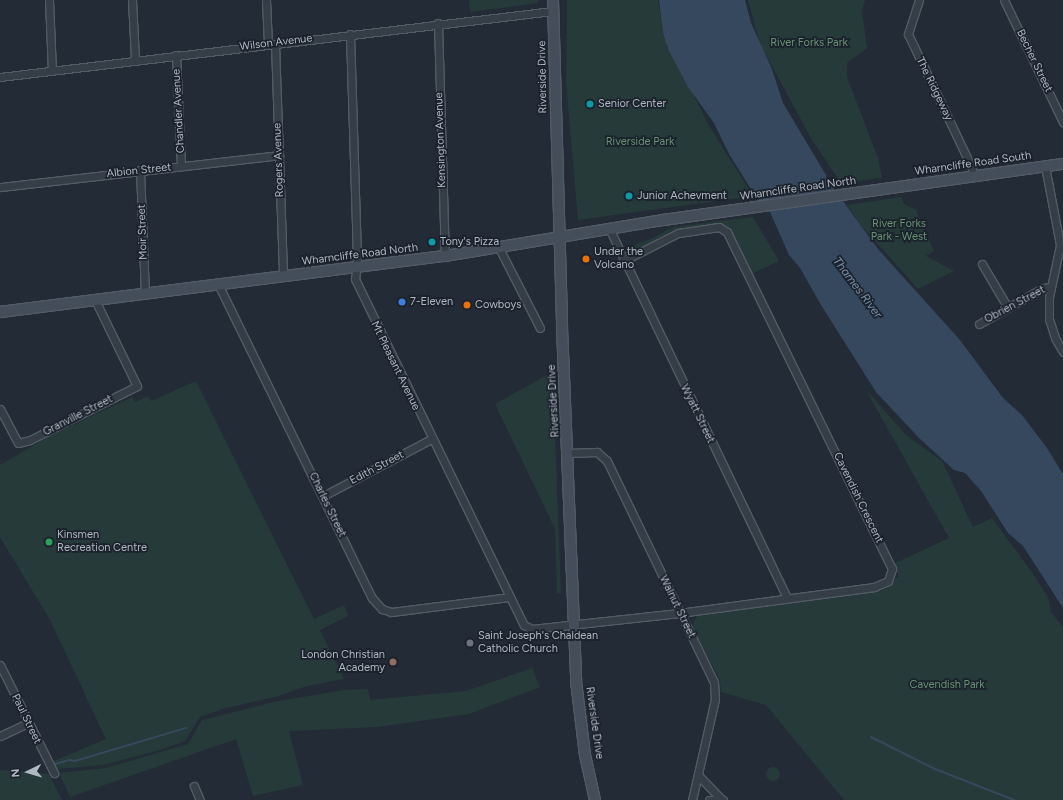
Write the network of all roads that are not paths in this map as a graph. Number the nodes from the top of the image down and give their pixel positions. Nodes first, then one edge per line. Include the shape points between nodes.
1 (49, 0) edge
2 (132, 0) edge
3 (266, 0) edge
4 (553, 0) edge
5 (919, 0) edge
6 (1013, 0) edge
7 (1005, 2) edge
8 (553, 11) junction
9 (438, 23) junction
10 (350, 34) junction
11 (271, 44) junction
12 (176, 55) junction
13 (135, 60) junction
14 (52, 71) junction
15 (0, 77) edge
16 (1063, 122) edge
17 (279, 155) junction
18 (1063, 164) edge
19 (181, 166) junction
20 (1045, 166) junction
21 (140, 170) junction
22 (973, 176) junction
23 (0, 187) edge
24 (887, 188) joint
25 (609, 228) junction
26 (559, 236) junction
27 (498, 246) junction
28 (445, 256) junction
29 (623, 261) junction
30 (982, 264) dead end
31 (355, 268) junction
32 (283, 277) junction
33 (218, 284) junction
34 (1051, 287) junction
35 (145, 294) junction
36 (95, 300) junction
37 (1008, 308) junction
38 (0, 312) edge
39 (979, 324) dead end
40 (540, 328) dead end
41 (1063, 352) edge
42 (0, 409) edge
43 (431, 439) junction
44 (568, 453) junction
45 (323, 496) junction
46 (509, 597) junction
47 (787, 598) junction
48 (679, 613) junction
49 (575, 625) junction
50 (0, 665) edge
51 (28, 723) junction
52 (0, 736) edge
53 (54, 773) dead end
54 (698, 775) junction
55 (194, 786) dead end
56 (722, 799) edge
57 (200, 800) edge
58 (595, 800) edge
59 (692, 800) edge
60 (709, 800) edge

1 - 14 street
2 - 13 street
3 - 11 street, Rogers Avenue
4 - 8 main road, Riverside Drive
5 - 22 street, The Ridgeway via 908,34 972,168
6 - 7 street
7 - 16 street, Becher Street
8 - 9 street, Wilson Avenue
8 - 26 main road, Riverside Drive
9 - 10 street, Wilson Avenue
9 - 28 street, Kensington Avenue
10 - 11 street, Wilson Avenue
10 - 31 street, Mt Pleasant Avenue via 357,258
11 - 12 street, Wilson Avenue
11 - 17 street, Rogers Avenue
12 - 13 street, Wilson Avenue
12 - 19 street, Chandler Avenue
13 - 14 street, Wilson Avenue
14 - 15 street, Wilson Avenue
17 - 19 street, Albion Street
17 - 32 street, Rogers Avenue
18 - 20 main road, Wharncliffe Road South
19 - 21 street, Albion Street
20 - 22 main road, Wharncliffe Road South
20 - 34 street via 1060,245
21 - 23 street, Albion Street
21 - 35 street, Moir Street
22 - 24 main road, Wharncliffe Road South
24 - 25 main road, Wharncliffe Road North
25 - 26 main road, Wharncliffe Road North
25 - 29 street, Wyatt Street
26 - 27 main road, Wharncliffe Road North
26 - 44 main road, Riverside Drive
27 - 28 main road, Wharncliffe Road North
27 - 40 street
28 - 31 main road, Wharncliffe Road North
29 - 47 street, Wyatt Street
29 - 47 street, Cavendish Crescent via 678,233 719,227 727,232 892,569 888,581 874,587
30 - 37 street
31 - 32 main road, Wharncliffe Road North
31 - 43 street, Mt Pleasant Avenue via 354,279 365,304
32 - 33 main road, Wharncliffe Road North
33 - 35 main road, Wharncliffe Road North
33 - 45 street, Charles Street
34 - 37 street, Obrien Street via 1043,288
34 - 41 street via 1050,326
35 - 36 main road, Wharncliffe Road North
36 - 38 main road, Wharncliffe Road North
36 - 42 street, Granville Street via 137,386 30,440 18,443
37 - 39 street, Obrien Street
43 - 45 street, Edith Street
43 - 46 street, Mt Pleasant Avenue
44 - 48 street, Walnut Street via 597,452 607,461
44 - 49 main road, Riverside Drive
45 - 46 street, Charles Street via 372,598 382,609 391,612
46 - 49 street, Mt Pleasant Avenue via 524,625 532,629
47 - 48 street, Cavendish Crescent
48 - 49 street, Cavendish Crescent
48 - 54 street, Walnut Street via 714,682 716,700
49 - 58 main road, Riverside Drive via 578,697 585,755
50 - 51 street, Paul Street
51 - 52 street
51 - 53 street, Paul Street
54 - 56 street
54 - 59 street, Walnut Street
55 - 57 street
56 - 60 street

